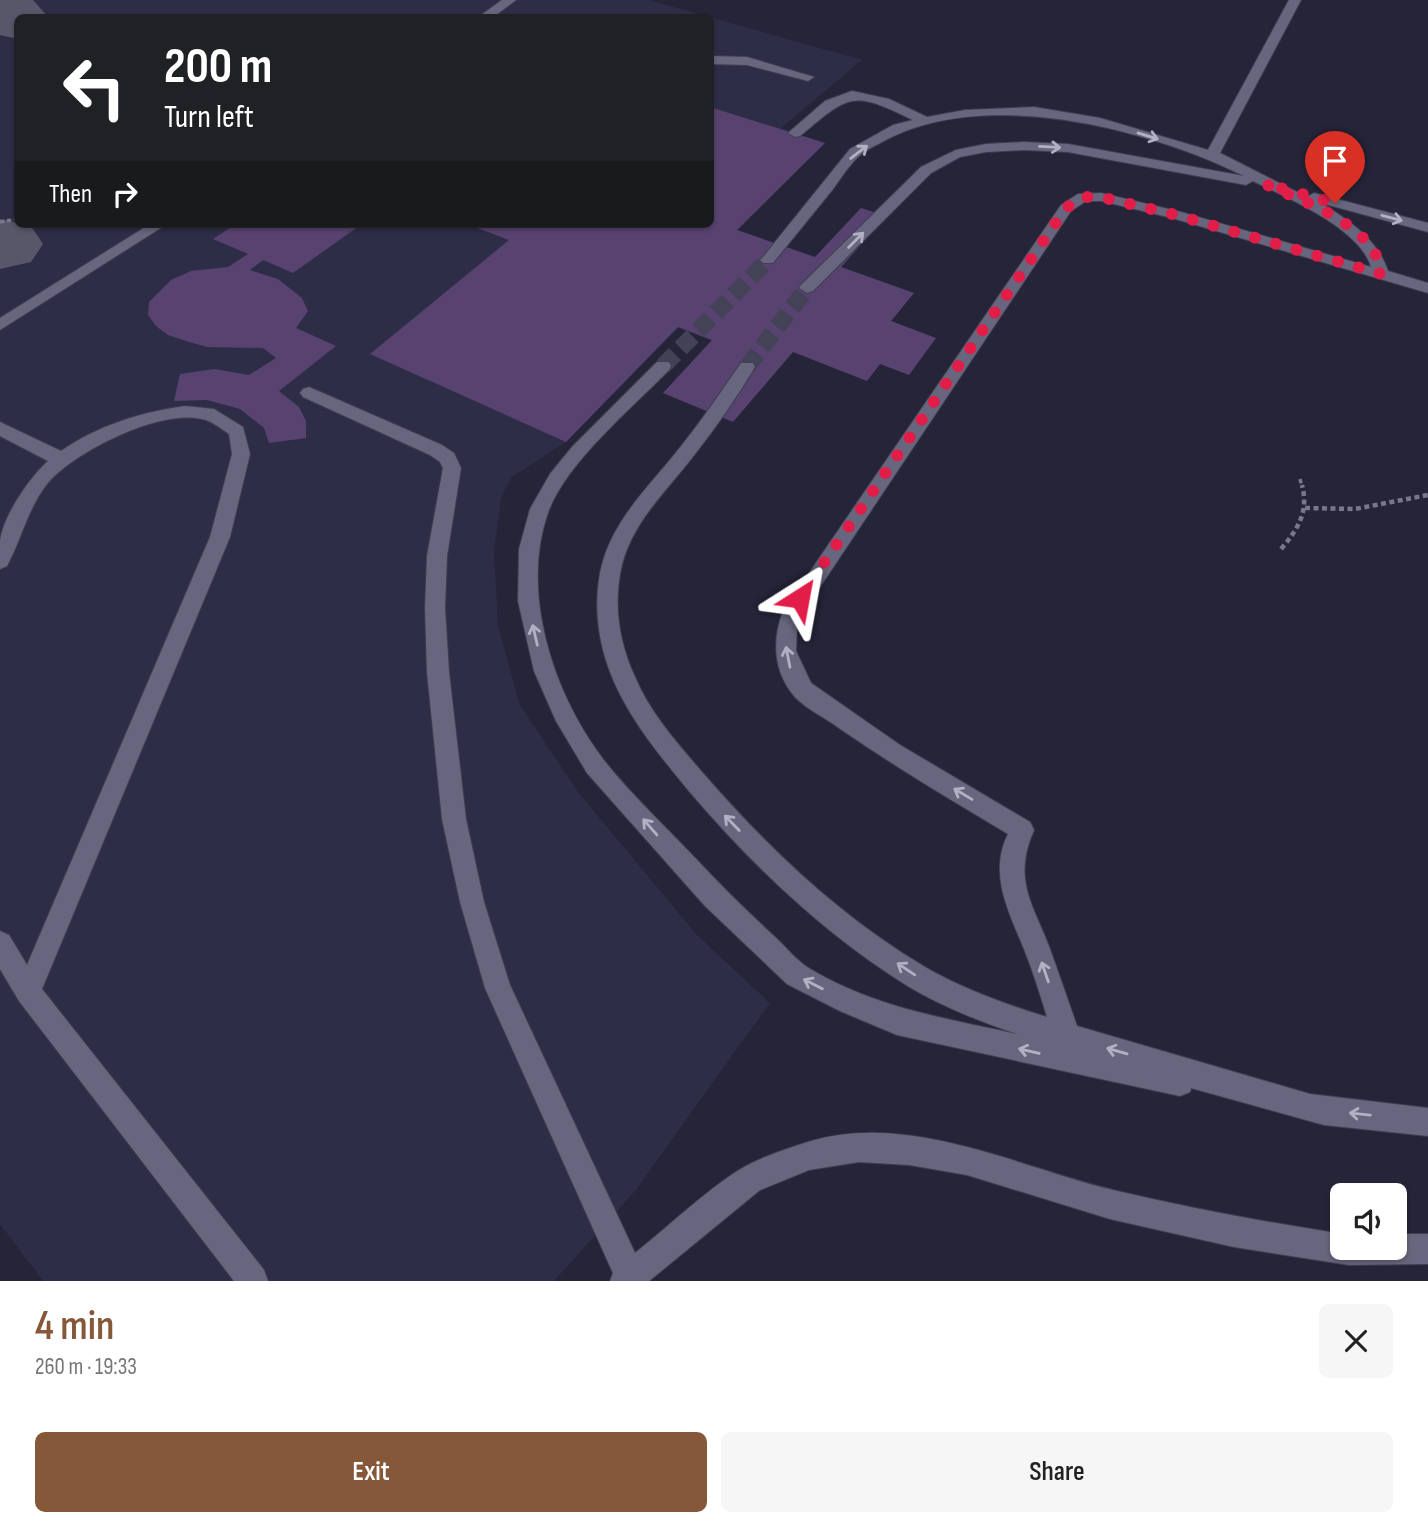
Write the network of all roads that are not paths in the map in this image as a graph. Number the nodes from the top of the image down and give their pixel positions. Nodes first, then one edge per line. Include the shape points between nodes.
1 (510, 0) edge
2 (1295, 0) edge
3 (489, 14) edge
4 (714, 60) edge
5 (808, 77) dead end
6 (925, 121) junction
7 (795, 133) dead end
8 (1212, 155) junction
9 (1265, 184) junction
10 (154, 228) edge
11 (1428, 228) edge
12 (768, 260) tunnel mouth
13 (1381, 274) junction
14 (807, 288) tunnel mouth
15 (1428, 288) edge
16 (0, 325) edge
17 (663, 366) tunnel mouth
18 (747, 367) tunnel mouth
19 (309, 393) dead end
20 (0, 428) edge
21 (62, 460) junction
22 (0, 561) edge
23 (0, 944) edge
24 (28, 992) junction
25 (1067, 1036) junction
26 (1312, 1109) junction
27 (1428, 1122) edge
28 (1428, 1249) edge
29 (628, 1278) edge
30 (253, 1281) edge

1 - 3 street
2 - 8 street
4 - 5 street via 747,61
6 - 7 street via 862,95 850,95 834,101
6 -> 8 street via 1034,111 1100,122
12 -> 6 street via 855,152 898,128
8 - 9 street
9 -> 11 street
9 - 13 street via 1317,207 1355,232 1375,254
14 -> 9 street via 926,170 956,154 986,148 1068,148
10 - 16 street
13 - 15 street
25 -> 13 street via 1018,909 1013,849 1022,830 892,752 803,690 785,651 793,611 1066,208 1083,197 1176,215
26 -> 17 street via 897,1022 849,1002 796,975 714,897 595,765 545,671 528,601 530,549 540,509 557,479
25 -> 18 street via 918,977 817,906 766,860 673,756 643,715 615,662 607,610 617,544 635,513 688,450
19 - 29 street via 436,450 448,458 452,468 437,556 435,608 453,806 464,867 498,988
20 - 21 street
21 - 22 street via 40,479
21 - 24 street via 116,428 164,414 205,413 237,431 241,454 220,537
23 - 24 street
24 - 30 street
26 -> 25 street
27 -> 26 street
28 - 29 street via 1349,1250 1234,1232 1110,1204 967,1161 859,1148 809,1156 750,1180

